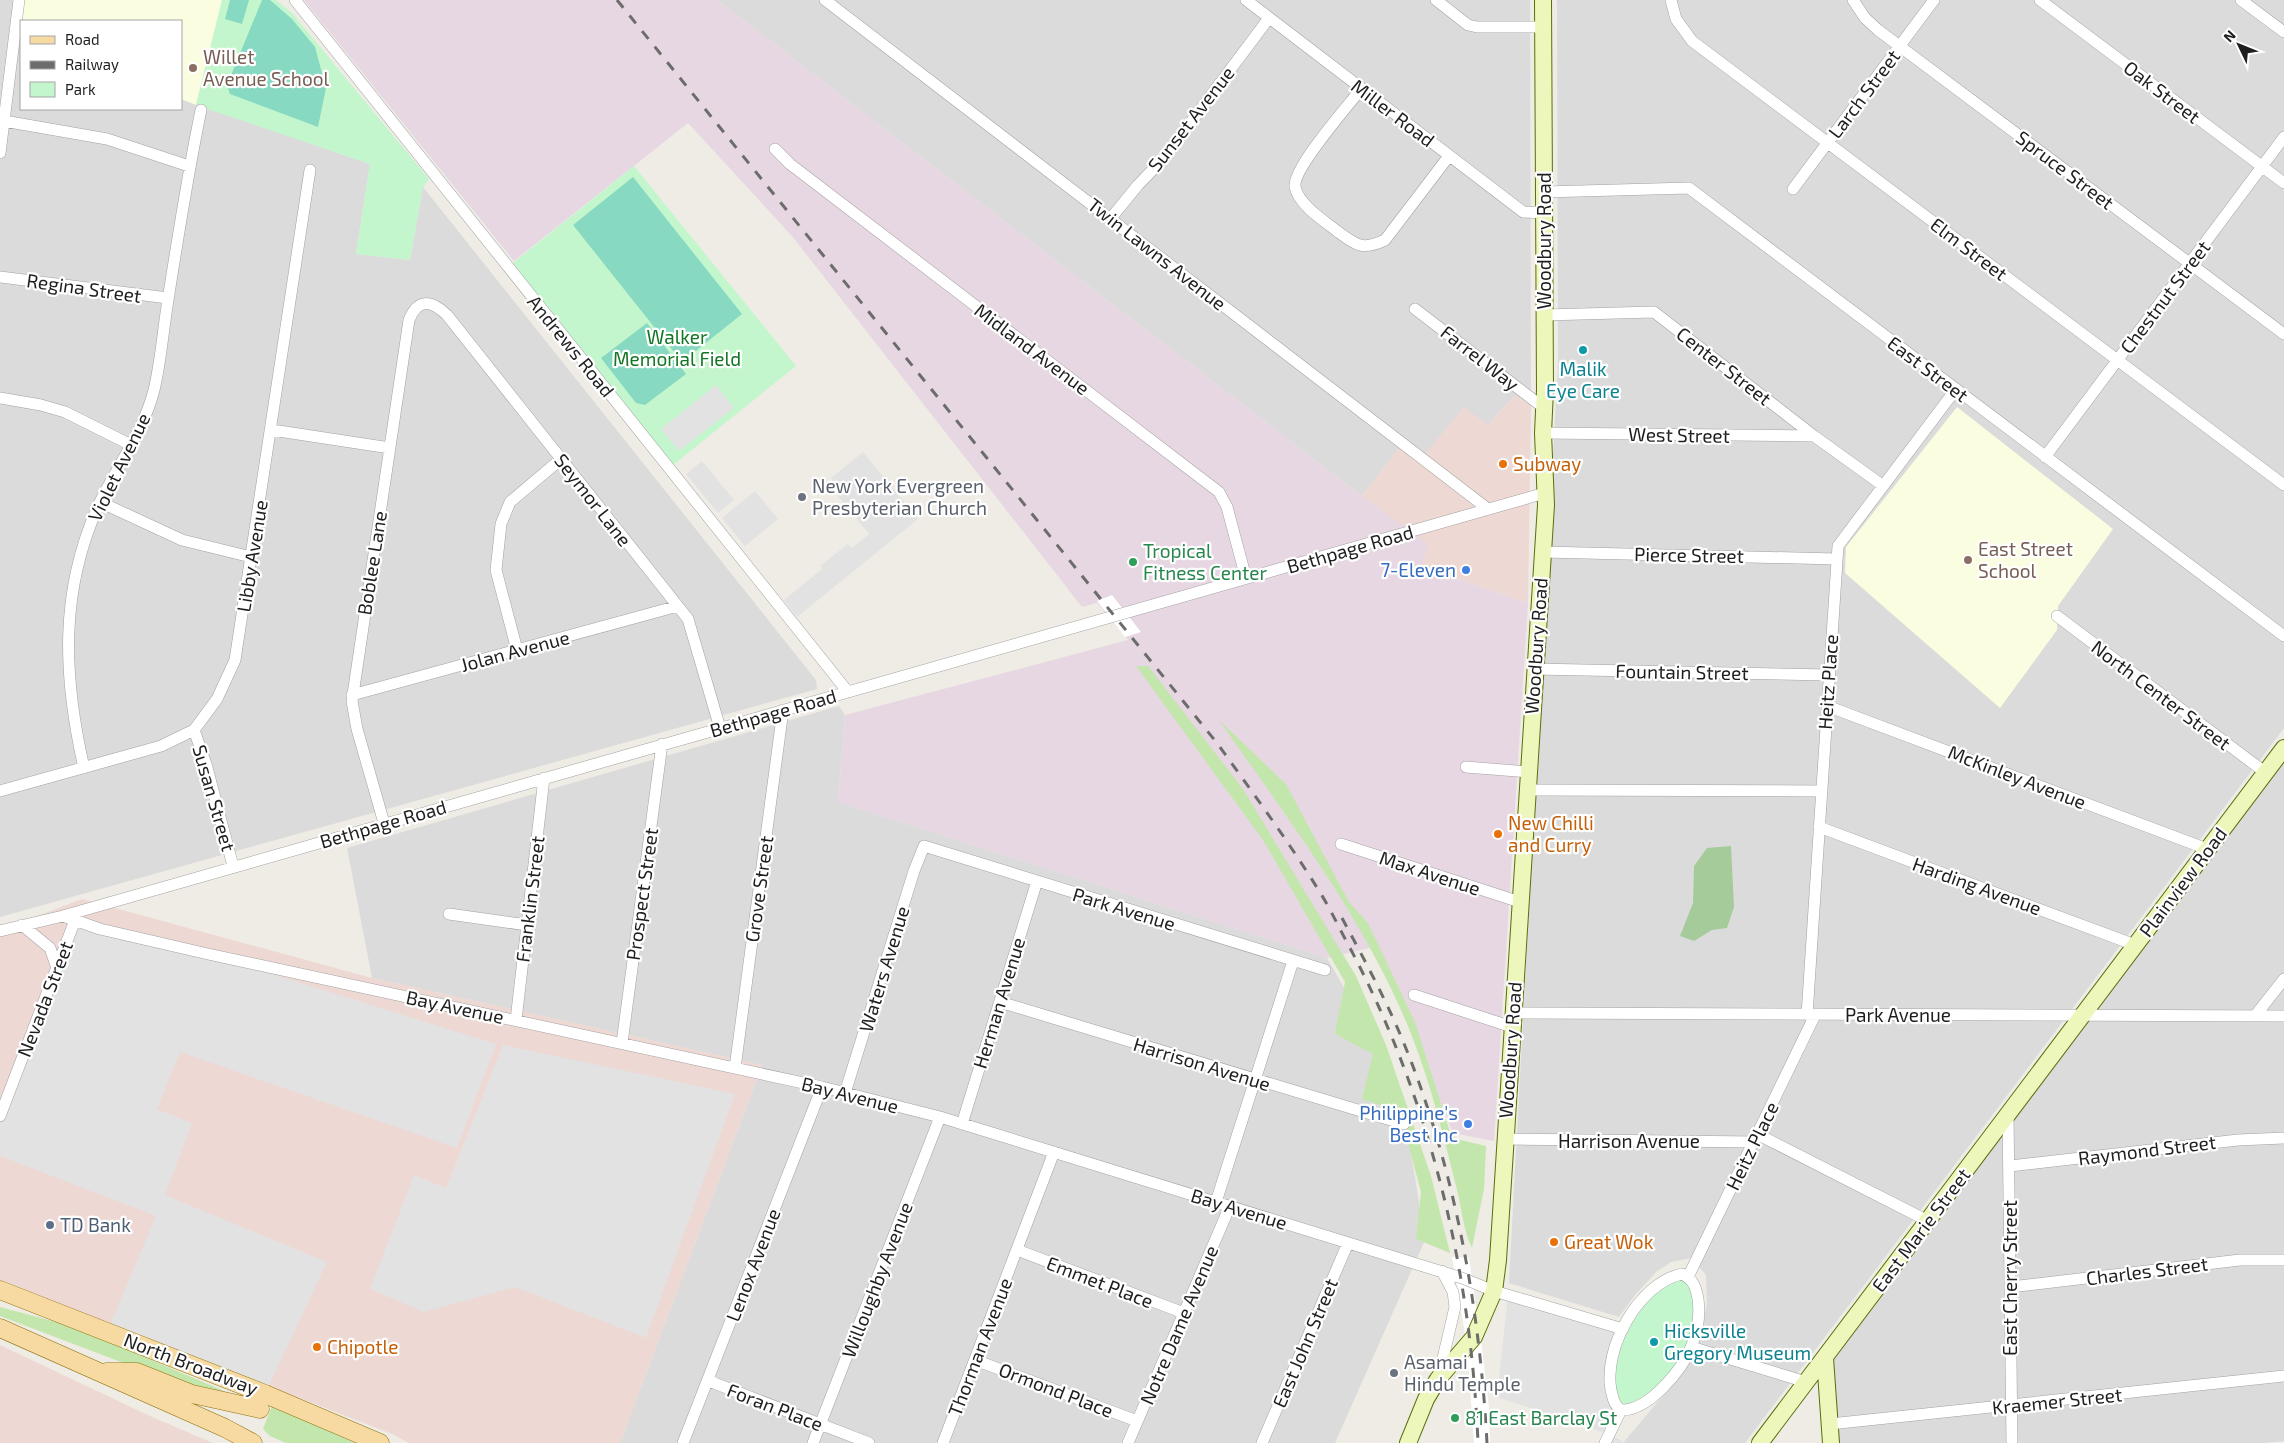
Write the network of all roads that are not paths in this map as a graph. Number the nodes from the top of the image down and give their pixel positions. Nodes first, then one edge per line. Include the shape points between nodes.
1 (19, 0) edge
2 (294, 0) edge
3 (825, 0) edge
4 (1246, 0) edge
5 (1436, 0) edge
6 (1543, 0) edge
7 (1671, 0) edge
8 (1853, 0) edge
9 (1934, 0) edge
10 (2040, 0) edge
11 (2241, 0) edge
12 (1269, 18) junction
13 (1543, 27) junction
14 (2284, 32) edge
15 (1900, 46) junction
16 (1361, 89) junction
17 (201, 110) dead end
18 (4, 121) junction
19 (2284, 138) edge
20 (1828, 143) junction
21 (775, 149) dead end
22 (0, 153) edge
23 (1449, 156) junction
24 (189, 166) junction
25 (2262, 167) junction
26 (310, 170) dead end
27 (2284, 183) edge
28 (1793, 189) dead end
29 (1544, 192) junction
30 (1544, 212) junction
31 (1111, 218) junction
32 (2190, 263) junction
33 (0, 277) edge
34 (168, 298) junction
35 (421, 304) joint
36 (1415, 309) dead end
37 (1544, 315) junction
38 (2284, 334) edge
39 (2117, 360) junction
40 (1956, 389) junction
41 (0, 398) edge
42 (1544, 408) junction
43 (272, 430) junction
44 (1543, 433) junction
45 (1814, 436) junction
46 (131, 445) junction
47 (390, 448) junction
48 (2045, 457) junction
49 (561, 459) junction
50 (1882, 485) junction
51 (2284, 485) edge
52 (1546, 493) junction
53 (100, 502) junction
54 (1488, 509) junction
55 (1543, 552) junction
56 (251, 557) junction
57 (1836, 559) junction
58 (1246, 578) junction
59 (678, 606) junction
60 (2057, 616) dead end
61 (2284, 636) edge
62 (517, 650) junction
63 (1535, 669) junction
64 (1829, 674) junction
65 (848, 692) junction
66 (352, 695) junction
67 (1827, 706) junction
68 (783, 710) junction
69 (720, 728) junction
70 (194, 730) junction
71 (662, 744) junction
72 (2284, 748) edge
73 (1466, 767) dead end
74 (84, 768) junction
75 (1528, 772) junction
76 (2266, 773) junction
77 (544, 778) junction
78 (1527, 790) junction
79 (0, 791) edge
80 (1822, 791) junction
81 (384, 823) junction
82 (1819, 827) junction
83 (1341, 844) dead end
84 (924, 846) joint
85 (2207, 849) junction
86 (233, 866) junction
87 (1037, 881) junction
88 (1520, 902) junction
89 (449, 914) dead end
90 (77, 915) junction
91 (22, 925) junction
92 (527, 925) junction
93 (0, 931) edge
94 (2135, 945) junction
95 (1293, 961) junction
96 (57, 968) junction
97 (1325, 970) dead end
98 (2284, 979) edge
99 (1414, 995) dead end
100 (1000, 1002) junction
101 (1811, 1015) junction
102 (2081, 1016) junction
103 (2256, 1016) junction
104 (2284, 1016) edge
105 (516, 1020) junction
106 (1512, 1020) junction
107 (622, 1043) junction
108 (735, 1068) junction
109 (1255, 1080) junction
110 (822, 1087) junction
111 (845, 1093) junction
112 (2008, 1113) junction
113 (0, 1116) edge
114 (940, 1117) junction
115 (962, 1124) junction
116 (1404, 1124) dead end
117 (1756, 1138) junction
118 (2284, 1138) edge
119 (1504, 1140) junction
120 (1054, 1152) junction
121 (2010, 1166) junction
122 (1216, 1202) junction
123 (1230, 1206) junction
124 (1928, 1221) junction
125 (1348, 1243) junction
126 (1017, 1250) junction
127 (2284, 1260) edge
128 (1442, 1271) junction
129 (1688, 1277) junction
130 (2011, 1287) junction
131 (0, 1290) edge
132 (1494, 1291) junction
133 (0, 1302) edge
134 (1184, 1313) junction
135 (77, 1320) junction
136 (0, 1328) edge
137 (1623, 1329) junction
138 (1691, 1347) junction
139 (1826, 1358) junction
140 (975, 1360) junction
141 (98, 1372) junction
142 (2284, 1376) edge
143 (1438, 1379) junction
144 (709, 1381) junction
145 (1806, 1382) junction
146 (2011, 1406) junction
147 (260, 1409) dead end
148 (1621, 1410) junction
149 (1137, 1421) junction
150 (821, 1424) junction
151 (1830, 1424) junction
152 (252, 1443) edge
153 (380, 1443) edge
154 (683, 1443) edge
155 (813, 1443) edge
156 (869, 1443) edge
157 (943, 1443) edge
158 (1128, 1443) edge
159 (1262, 1443) edge
160 (1408, 1443) edge
161 (1605, 1443) edge
162 (1760, 1443) edge
163 (1830, 1443) edge
164 (2012, 1443) edge

1 - 18 street
2 - 65 street, Andrews Road
3 - 31 street, Twin Lawns Avenue
4 - 12 street, Miller Road
5 - 13 street via 1468,25
6 - 13 main road, Woodbury Road
7 - 20 street, Elm Street via 1676,20 1692,41
8 - 15 street, Spruce Street via 1865,18
9 - 15 street, Larch Street
10 - 25 street, Oak Street
11 - 14 street
12 - 16 street, Miller Road
12 - 31 street, Sunset Avenue via 1164,158
13 - 29 main road, Woodbury Road
15 - 20 street, Larch Street
15 - 32 street, Spruce Street
16 - 23 street, Miller Road
16 - 23 street via 1295,178 1295,188 1303,202 1337,230 1362,246 1373,246 1385,240
17 - 24 street, Violet Avenue
18 - 22 street
18 - 24 street via 107,139
19 - 25 street, Chestnut Street
20 - 28 street, Larch Street
20 - 39 street, Elm Street
21 - 58 street, Midland Avenue via 790,164 1219,492 1227,507
23 - 30 street, Miller Road via 1524,212
24 - 34 street, Violet Avenue
25 - 27 street, Oak Street
25 - 32 street, Chestnut Street
26 - 43 street, Libby Avenue
29 - 30 main road, Woodbury Road
29 - 40 street, East Street via 1689,188
30 - 37 main road, Woodbury Road
31 - 54 street, Twin Lawns Avenue
32 - 38 street, Spruce Street
32 - 39 street, Chestnut Street
33 - 34 street, Regina Street
34 - 46 street, Violet Avenue via 154,390
35 - 47 street, Boblee Lane via 413,309 409,320
35 - 49 street, Seymor Lane via 432,304 447,315
36 - 42 street, Farrel Way
37 - 42 main road, Woodbury Road
37 - 45 street, Center Street via 1654,312
39 - 48 street, Chestnut Street
39 - 51 street, Elm Street
40 - 48 street, East Street
40 - 50 street, Heitz Place
41 - 46 street via 65,412
42 - 44 main road, Woodbury Road
43 - 47 street
43 - 56 street, Libby Avenue
44 - 45 street, West Street
44 - 52 main road, Woodbury Road
45 - 50 street, Center Street
46 - 53 street, Violet Avenue
47 - 66 street, Boblee Lane
48 - 61 street, East Street
49 - 59 street, Seymor Lane
49 - 62 street via 510,502 501,524 496,570
50 - 57 street, Heitz Place via 1838,546
52 - 54 street, Bethpage Road
52 - 55 main road, Woodbury Road
53 - 56 street via 182,540
53 - 74 street, Violet Avenue via 78,566 68,621 70,695
54 - 58 street, Bethpage Road
55 - 57 street, Pierce Street
55 - 63 main road, Woodbury Road
56 - 70 street, Libby Avenue via 235,660 216,699
57 - 64 street, Heitz Place
58 - 65 street, Bethpage Road
59 - 62 street, Jolan Avenue
59 - 69 street, Seymor Lane via 688,620
60 - 76 street, North Center Street
62 - 66 street, Jolan Avenue
63 - 64 street, Fountain Street
63 - 75 main road, Woodbury Road
64 - 67 street, Heitz Place
65 - 68 street, Bethpage Road
66 - 81 street, Boblee Lane via 357,729
67 - 80 street, Heitz Place
67 - 85 street, McKinley Avenue
68 - 69 street, Bethpage Road
68 - 108 street, Grove Street
69 - 71 street, Bethpage Road
70 - 74 street, Libby Avenue via 161,746
70 - 86 street, Susan Street
71 - 77 street, Bethpage Road
71 - 107 street, Prospect Street
72 - 76 main road, Plainview Road
73 - 75 street
74 - 79 street, Libby Avenue
75 - 78 main road, Woodbury Road
76 - 85 main road, Plainview Road
77 - 81 street, Bethpage Road
77 - 92 street, Franklin Street
78 - 80 street
78 - 88 main road, Woodbury Road
80 - 82 street, Heitz Place
81 - 86 street, Bethpage Road
82 - 94 street, Harding Avenue
82 - 101 street, Heitz Place
83 - 88 street, Max Avenue
84 - 87 street, Park Avenue
84 - 111 street, Waters Avenue
85 - 94 main road, Plainview Road
86 - 90 street, Bethpage Road
87 - 95 street, Park Avenue
87 - 100 street, Herman Avenue
88 - 106 main road, Woodbury Road
89 - 92 street
90 - 91 street, Bay Avenue
90 - 96 street, Nevada Street
90 - 105 street, Bay Avenue via 100,928 208,954
91 - 93 street
91 - 96 street via 50,948
92 - 105 street, Franklin Street
94 - 102 main road, Plainview Road
95 - 97 street, Park Avenue
95 - 109 street
96 - 113 street, Nevada Street
98 - 103 street
99 - 106 street, Park Avenue
100 - 109 street, Harrison Avenue
100 - 115 street, Herman Avenue
101 - 102 street, Park Avenue
101 - 106 street, Park Avenue
101 - 117 street, Heitz Place
102 - 103 street, Park Avenue
102 - 112 main road, East Marie Street
103 - 104 street, Park Avenue
105 - 107 street, Bay Avenue
106 - 119 main road, Woodbury Road
107 - 108 street, Bay Avenue
108 - 110 street, Bay Avenue
109 - 116 street, Harrison Avenue
109 - 122 street
110 - 111 street, Bay Avenue
110 - 144 street, Lenox Avenue
111 - 114 street, Bay Avenue
112 - 121 street, East Cherry Street
112 - 124 main road, East Marie Street
114 - 115 street, Bay Avenue
114 - 150 street, Willoughby Avenue
115 - 120 street, Bay Avenue
117 - 119 street, Harrison Avenue
117 - 124 street, Harrison Avenue
117 - 129 street, Heitz Place
118 - 121 street, Raymond Street via 2238,1140
119 - 132 main road, Woodbury Road
120 - 122 street, Bay Avenue
120 - 126 street, Thorman Avenue
121 - 130 street, East Cherry Street
122 - 123 street, Bay Avenue
123 - 125 street, Bay Avenue
123 - 134 street, Notre Dame Avenue
124 - 139 main road, East Marie Street
125 - 128 street, Bay Avenue
125 - 159 street, East John Street
126 - 134 street, Emmet Place
126 - 140 street, Thorman Avenue
127 - 130 street, Charles Street via 2240,1260
128 - 132 street, Bay Avenue
128 - 143 street via 1453,1292 1455,1307
129 - 137 street via 1682,1274 1653,1288
129 - 138 street via 1694,1282 1699,1308
130 - 146 street, East Cherry Street
131 - 135 main road, North Broadway
132 - 137 street, Bay Avenue
132 - 143 main road, Woodbury Road via 1474,1337
133 - 135 main road
134 - 149 street, Notre Dame Avenue
135 - 153 main road, North Broadway
136 - 141 main road
137 - 148 street via 1612,1360 1610,1382 1614,1400
138 - 145 street
138 - 148 street via 1672,1376 1648,1401 1636,1408
139 - 145 main road, East Marie Street
139 - 151 main road
140 - 149 street, Ormond Place
140 - 157 street, Thorman Avenue
141 - 147 main road via 138,1372 192,1394
141 - 152 main road
142 - 146 street, Kraemer Street
143 - 160 main road, Woodbury Road
144 - 150 street, Foran Place
144 - 154 street, Lenox Avenue
145 - 162 main road, East Marie Street
146 - 151 street, Kraemer Street
146 - 164 street, East Cherry Street
148 - 161 street
149 - 158 street, Notre Dame Avenue
150 - 155 street, Willoughby Avenue
150 - 156 street, Foran Place
151 - 163 main road

